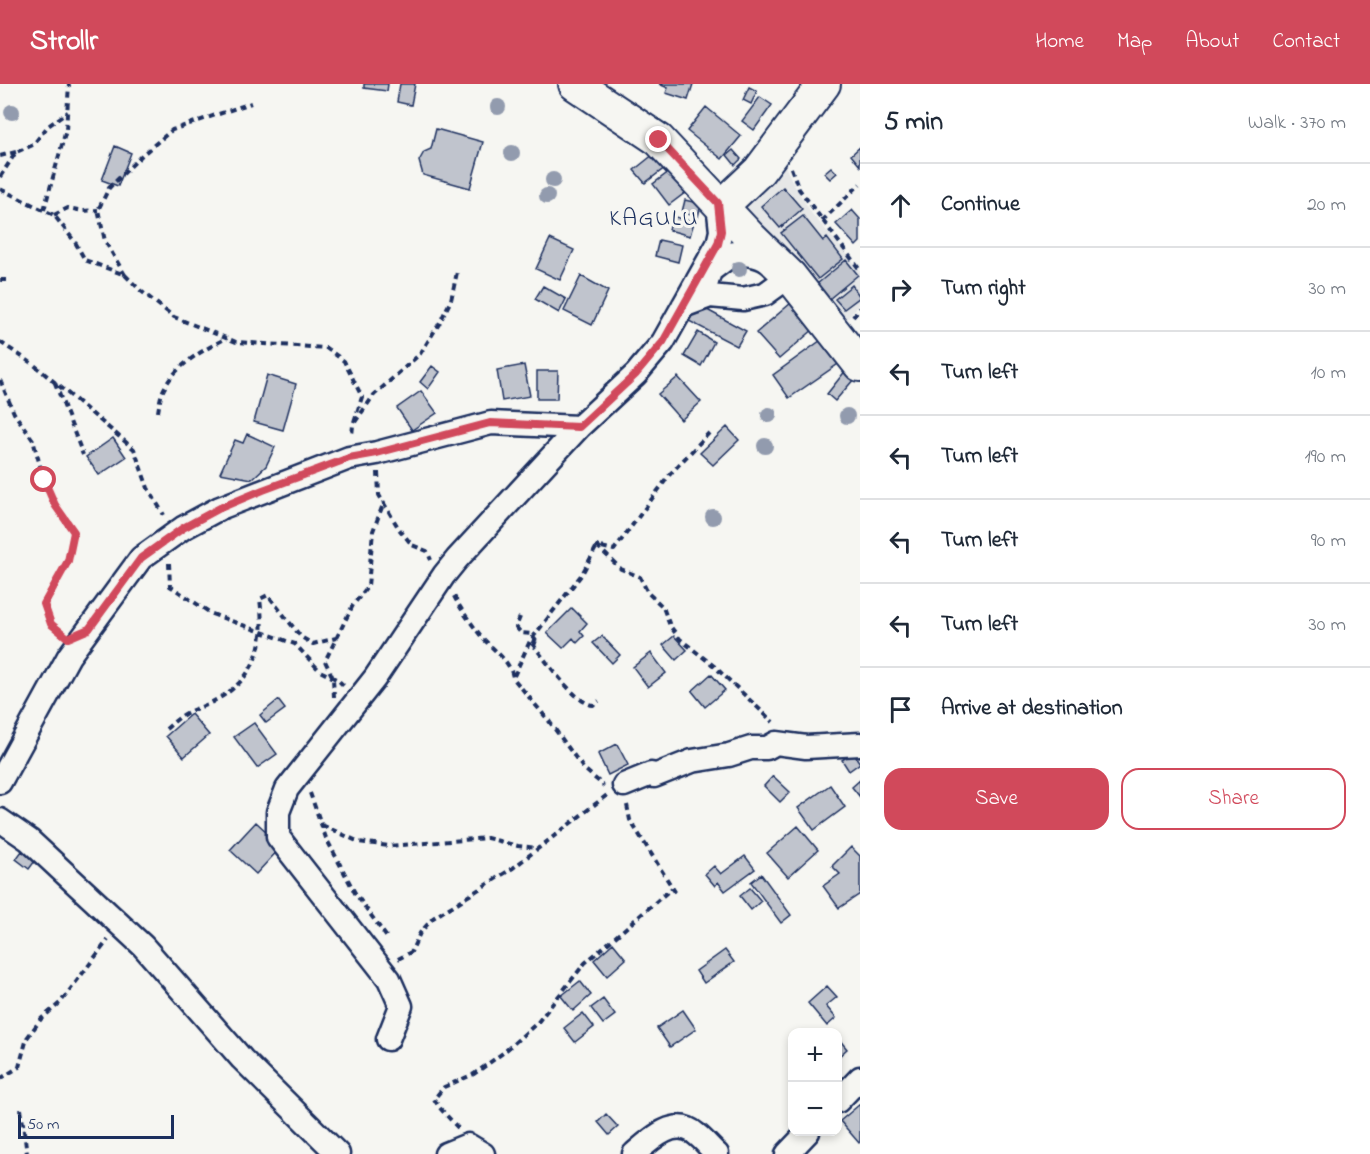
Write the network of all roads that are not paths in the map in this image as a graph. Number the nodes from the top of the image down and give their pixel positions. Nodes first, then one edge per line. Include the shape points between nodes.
1 (575, 84) edge
2 (824, 84) edge
3 (720, 205) junction
4 (790, 276) junction
5 (682, 306) junction
6 (860, 365) edge
7 (579, 427) junction
8 (860, 744) edge
9 (0, 782) edge
10 (617, 788) road end
11 (0, 820) edge
12 (388, 1039) dead end
13 (860, 1078) edge
14 (842, 1096) edge
15 (803, 1136) edge
16 (478, 1150) edge
17 (338, 1154) edge
18 (446, 1154) edge
19 (634, 1154) edge
20 (717, 1154) edge
21 (787, 1154) edge

1 - 3 main road via 659,140
2 - 3 main road via 759,171
3 - 4 main road
3 - 5 street via 718,244
4 - 5 street via 765,294 743,299 710,296
4 - 5 street via 756,254 734,253 710,271 705,289
4 - 6 main road
5 - 7 street via 663,342 636,374
7 - 9 street via 490,423 349,458 220,508 172,536 141,558 69,656
7 - 12 street via 444,575 375,678 287,789 278,812 278,837 389,979 400,1006
8 - 10 street via 806,747 776,743 692,761
11 - 17 street via 29,840 142,946 242,1059
13 - 14 street
15 - 21 street
16 - 18 street via 465,1145
19 - 20 street via 674,1126 686,1126

